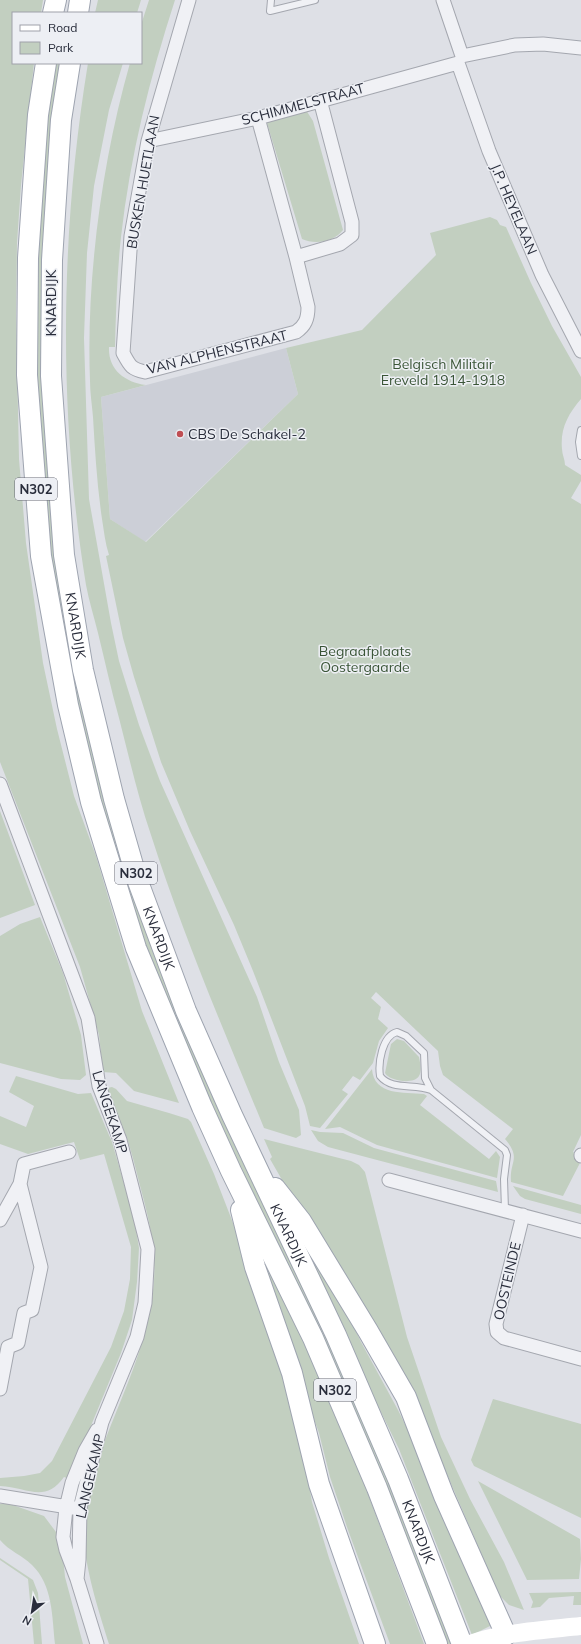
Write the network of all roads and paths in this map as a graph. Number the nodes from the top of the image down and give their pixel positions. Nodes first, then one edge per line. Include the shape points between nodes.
1 (56, 0) edge
2 (80, 0) edge
3 (189, 0) edge
4 (271, 0) edge
5 (315, 0) edge
6 (442, 0) edge
7 (53, 12) edge
8 (78, 12) edge
9 (581, 48) edge
10 (460, 59) junction
11 (46, 64) edge
12 (70, 64) edge
13 (320, 100) junction
14 (258, 118) junction
15 (148, 141) junction
16 (296, 257) junction
17 (581, 351) edge
18 (130, 367) joint
19 (581, 430) edge
20 (581, 456) edge
21 (0, 784) edge
22 (431, 1090) junction
23 (69, 1152) dead end
24 (253, 1162) junction
25 (231, 1171) junction
26 (389, 1180) dead end
27 (20, 1184) junction
28 (504, 1210) junction
29 (524, 1215) junction
30 (0, 1220) edge
31 (581, 1231) edge
32 (581, 1359) edge
33 (0, 1389) edge
34 (102, 1422) junction
35 (0, 1496) edge
36 (66, 1508) junction
37 (80, 1508) junction
38 (77, 1579) junction
39 (581, 1626) edge
40 (372, 1640) edge
41 (507, 1640) edge
42 (97, 1644) edge
43 (437, 1644) edge
44 (462, 1644) edge
45 (470, 1644) edge

1 - 7 main road
2 - 8 main road
3 - 15 street, BUSKEN HUETLAAN
4 - 5 lane via 270,11
6 - 10 street, J.P. HEYELAAN
9 - 10 street, SCHIMMELSTRAAT via 543,44 515,45
10 - 13 street, SCHIMMELSTRAAT
10 - 17 street, J.P. HEYELAAN via 489,151 542,275
11 - 25 main road, KNARDIJK / N302 via 38,115 28,258 27,375 42,556 68,705 91,802 136,948
12 - 24 main road, KNARDIJK / N302 via 62,120 52,260 51,376 64,555 83,670 114,799 140,886 186,1011
13 - 14 street, SCHIMMELSTRAAT
13 - 16 street via 352,222 352,235 340,244
14 - 15 street, SCHIMMELSTRAAT
14 - 16 street, VAN ALPHENSTRAAT
15 - 18 street, BUSKEN HUETLAAN via 132,236 123,353
16 - 18 street, VAN ALPHENSTRAAT via 308,316 302,328 296,332 145,372
19 - 20 lane
21 - 34 street, LANGEKAMP via 88,1018 98,1086 120,1140 148,1249 145,1302 137,1337
22 - 22 lane via 425,1078 424,1053 401,1033 392,1033 385,1045 379,1068 380,1076 389,1084
22 - 28 lane via 506,1150
23 - 27 street via 24,1164
24 - 41 main road via 301,1221 406,1397 444,1496
24 - 44 main road, KNARDIJK / N302 via 336,1335 398,1479
25 - 40 main road via 255,1266 292,1373 319,1484
25 - 43 main road, KNARDIJK / N302 via 313,1338 377,1488
26 - 28 street
27 - 30 street
27 - 33 street via 41,1267 32,1310 24,1312 18,1343 8,1347
28 - 29 street
29 - 31 street
29 - 32 street, OOSTEINDE via 496,1324 498,1332 504,1338
34 - 36 street, LANGEKAMP via 78,1467
34 - 37 street, LANGEKAMP
35 - 36 street
36 - 37 street
36 - 38 street, LANGEKAMP via 63,1537
37 - 38 street, LANGEKAMP
38 - 42 street, LANGEKAMP
39 - 41 main road
41 - 45 main road via 486,1638

